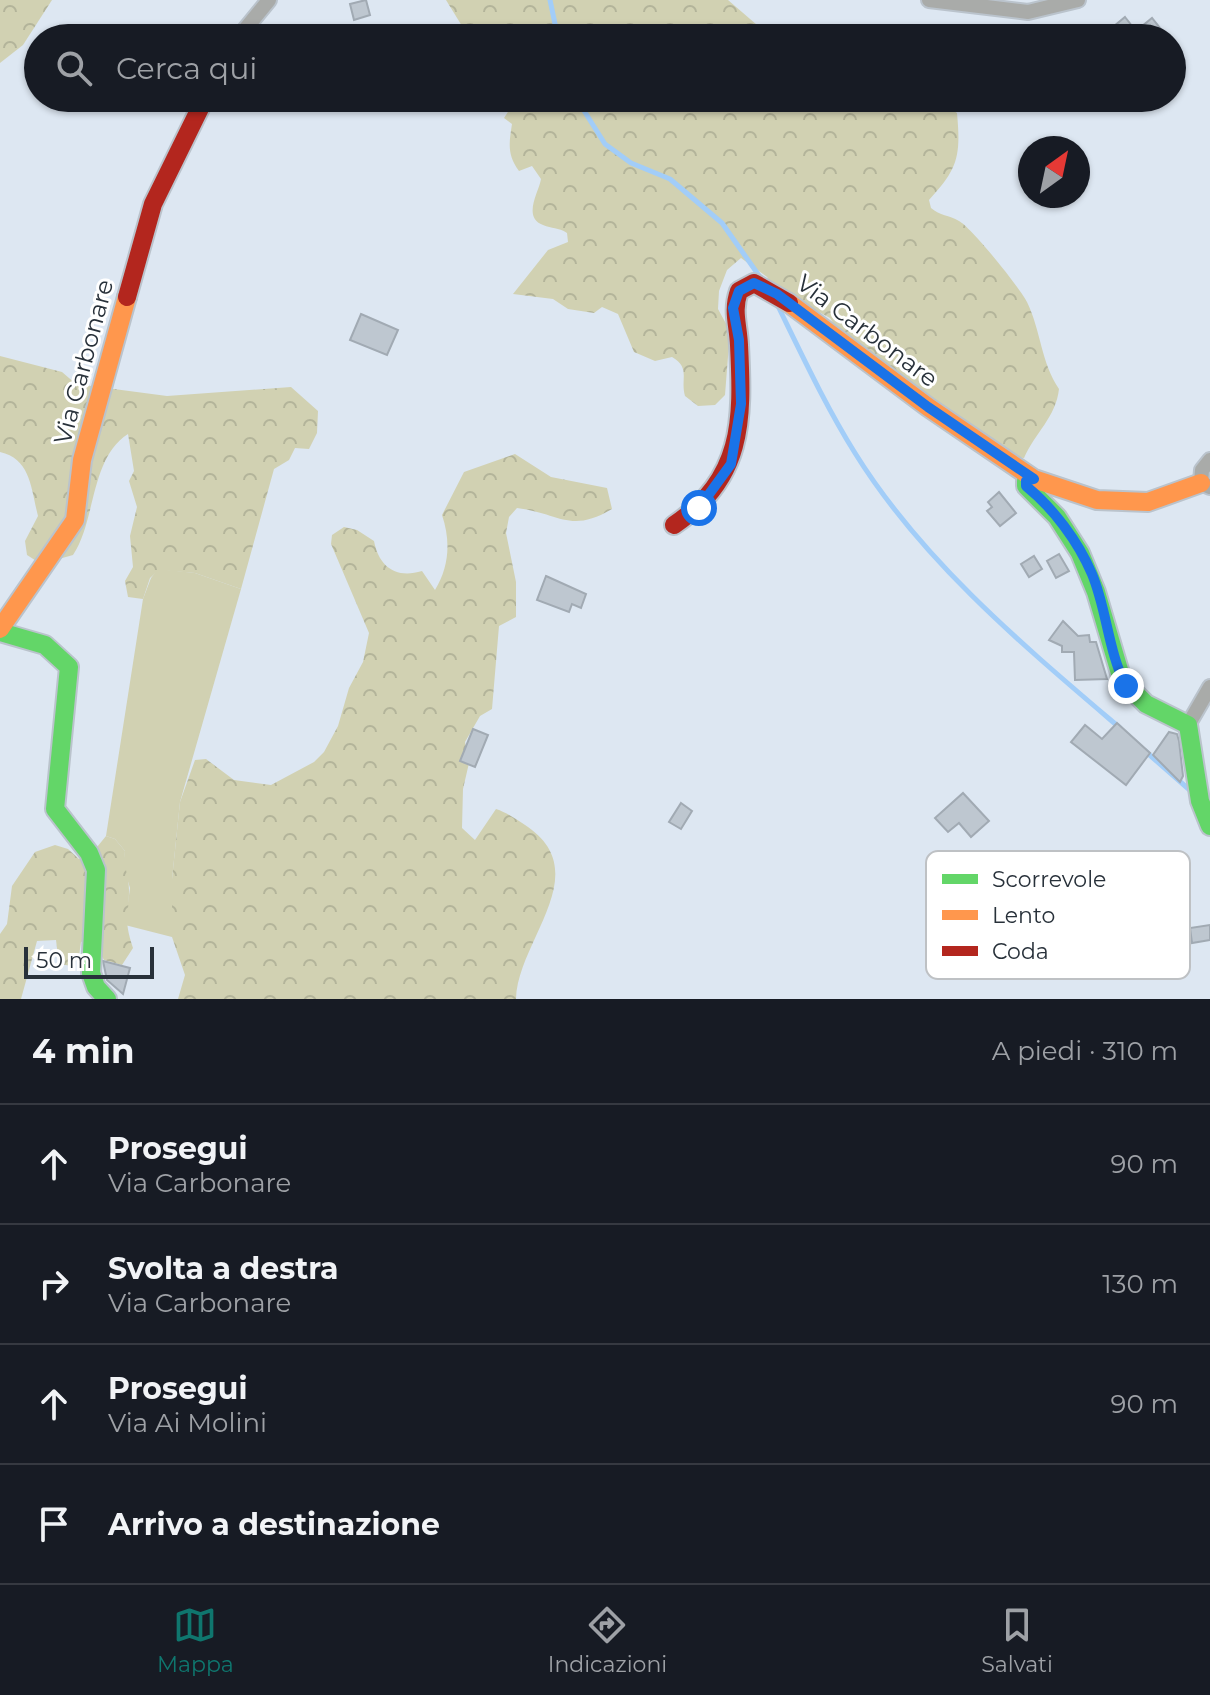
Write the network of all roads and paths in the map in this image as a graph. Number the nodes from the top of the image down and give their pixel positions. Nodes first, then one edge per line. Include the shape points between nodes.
1 (269, 0) edge
2 (929, 0) edge
3 (1078, 0) edge
4 (249, 24) edge
5 (198, 112) edge
6 (1210, 460) edge
7 (1034, 479) junction
8 (1206, 485) edge
9 (674, 525) dead end
10 (0, 631) edge
11 (1210, 687) edge
12 (1188, 725) junction
13 (1210, 826) edge
14 (107, 999) edge

1 - 4 street
2 - 3 street via 1028,12
5 - 10 street, Via Carbonare via 153,204 82,460 75,520
6 - 8 street, Via Carbonare via 1202,470
7 - 8 street, Via Carbonare via 1097,500 1148,502
7 - 9 street, Via Carbonare via 777,294 754,283 739,291 733,308 741,404 731,464 699,508
7 - 12 street via 1026,486 1066,530 1092,573 1126,686 1149,707
10 - 14 street, Via Carbonare via 45,645 69,667 55,809 96,868 98,906 89,978
11 - 12 street
12 - 13 street via 1198,767 1198,806

